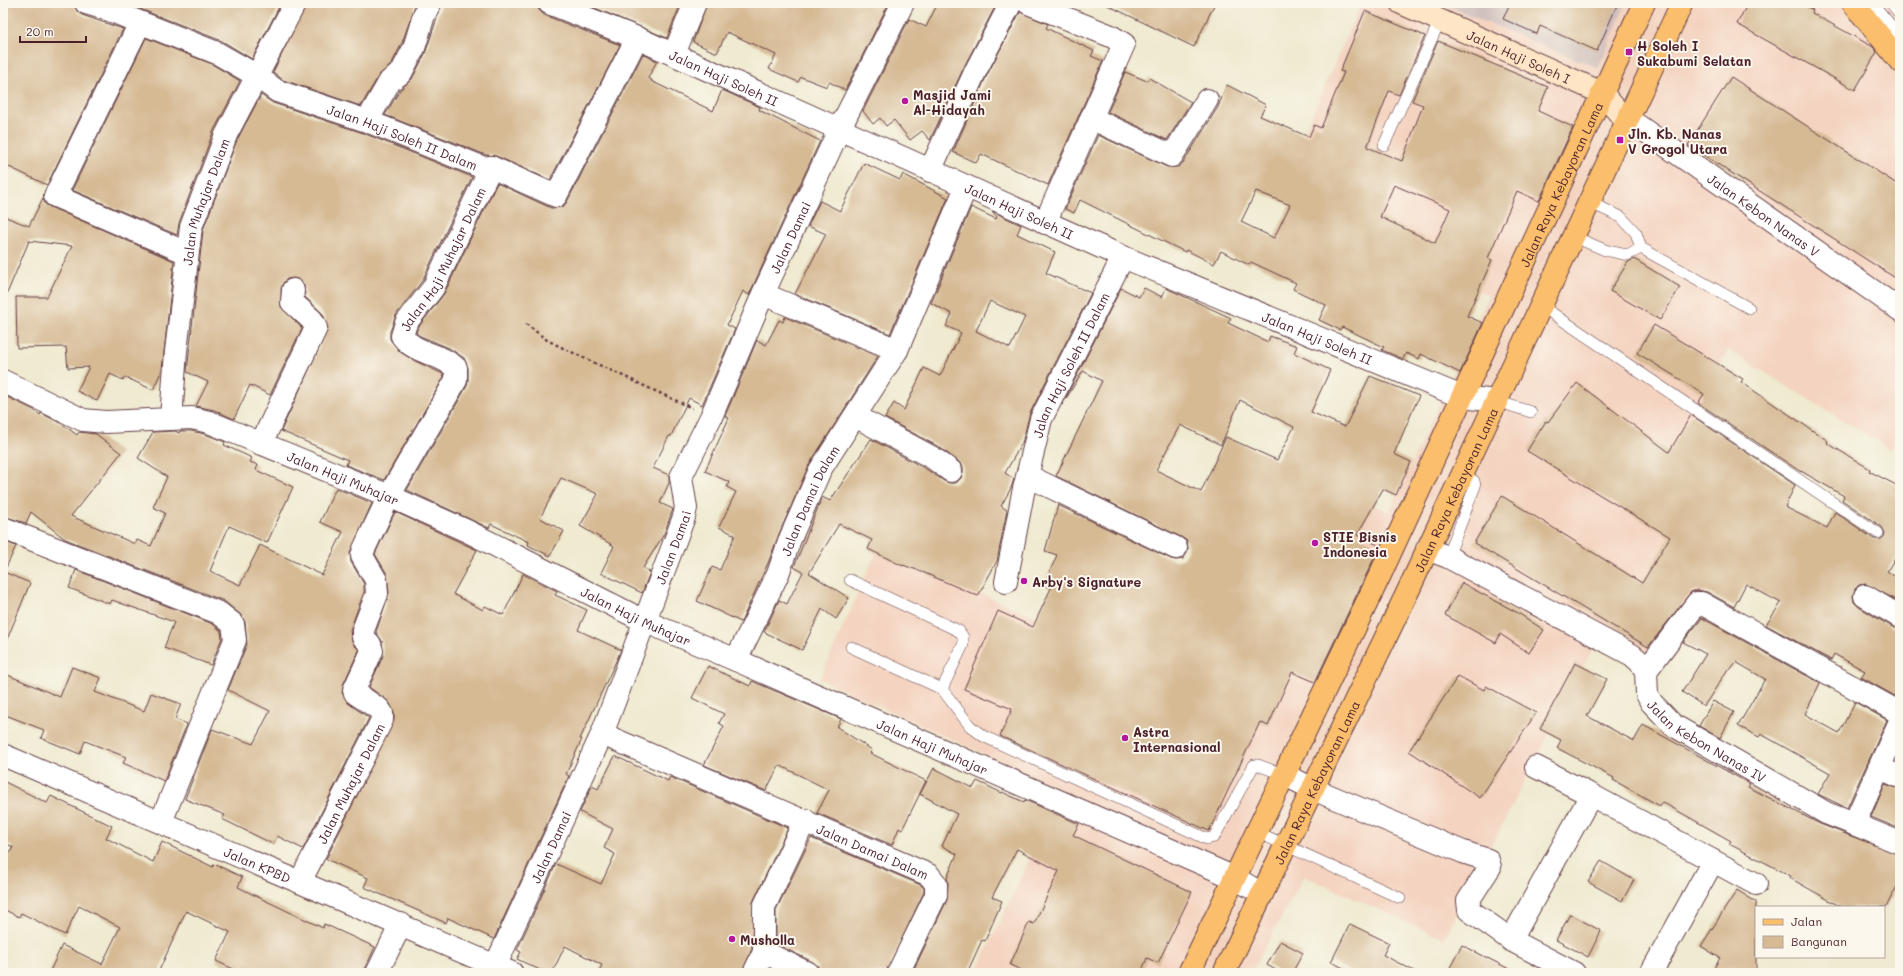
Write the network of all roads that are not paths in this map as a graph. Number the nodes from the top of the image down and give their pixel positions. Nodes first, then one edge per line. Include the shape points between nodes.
1 (86, 3) edge
2 (295, 3) edge
3 (430, 3) edge
4 (549, 3) edge
5 (695, 3) edge
6 (903, 3) edge
7 (1011, 3) edge
8 (1028, 3) edge
9 (1401, 3) edge
10 (1644, 3) edge
11 (1682, 3) edge
12 (1853, 3) edge
13 (1872, 3) edge
14 (1891, 3) edge
15 (1066, 10) edge
16 (1900, 14) edge
17 (1440, 20) junction
18 (140, 23) junction
19 (1900, 36) edge
20 (637, 38) junction
21 (674, 54) junction
22 (1900, 61) edge
23 (257, 76) junction
24 (1602, 93) junction
25 (1207, 100) dead end
26 (1091, 118) junction
27 (367, 121) junction
28 (1626, 121) junction
29 (840, 130) junction
30 (1384, 145) dead end
31 (491, 167) junction
32 (930, 171) junction
33 (966, 187) junction
34 (1558, 188) junction
35 (1589, 202) junction
36 (1542, 222) junction
37 (1045, 223) junction
38 (1572, 236) junction
39 (1641, 248) junction
40 (187, 253) junction
41 (1123, 257) junction
42 (293, 290) dead end
43 (1511, 291) junction
44 (763, 294) junction
45 (1540, 305) junction
46 (1749, 308) dead end
47 (1900, 310) edge
48 (897, 350) junction
49 (3, 381) edge
50 (1462, 397) junction
51 (1496, 401) junction
52 (1531, 412) dead end
53 (855, 416) junction
54 (171, 418) junction
55 (261, 444) junction
56 (951, 471) dead end
57 (1462, 474) junction
58 (1028, 476) junction
59 (389, 496) junction
60 (3, 528) edge
61 (1878, 532) dead end
62 (1176, 548) dead end
63 (1427, 549) junction
64 (1448, 557) junction
65 (850, 580) dead end
66 (1006, 582) dead end
67 (1865, 596) dead end
68 (1900, 617) edge
69 (644, 621) junction
70 (851, 647) dead end
71 (736, 660) junction
72 (1646, 671) junction
73 (942, 689) junction
74 (1900, 713) edge
75 (1900, 721) edge
76 (602, 734) junction
77 (3, 755) edge
78 (1536, 767) dead end
79 (1880, 768) junction
80 (1285, 775) junction
81 (1900, 777) edge
82 (1313, 789) junction
83 (1591, 795) junction
84 (805, 820) junction
85 (161, 822) junction
86 (1854, 824) junction
87 (1257, 832) junction
88 (1900, 843) edge
89 (1285, 845) junction
90 (1713, 861) junction
91 (1235, 878) junction
92 (300, 882) junction
93 (1756, 884) dead end
94 (1262, 894) junction
95 (1400, 898) dead end
96 (401, 924) junction
97 (1512, 940) junction
98 (764, 952) junction
99 (500, 970) edge
100 (378, 973) edge
101 (754, 973) edge
102 (808, 973) edge
103 (898, 973) edge
104 (1190, 973) edge
105 (1224, 973) edge
106 (1574, 973) edge
107 (1650, 973) edge

1 - 18 street, Jalan Haji Soleh II Dalam
2 - 23 street, Jalan Muhajar Dalam
3 - 27 street via 414,48 401,73 390,81
4 - 20 street, Jalan Haji Soleh II
5 - 21 street
6 - 29 street
7 - 32 street via 976,70
8 - 15 street
9 - 17 street, Jalan Haji Soleh I
10 - 24 main road, Jalan Raya Kebayoran Lama
11 - 28 main road, Jalan Raya Kebayoran Lama
12 - 22 main road
13 - 19 lane
14 - 16 lane
15 - 26 street via 1124,44
17 - 24 street, Jalan Haji Soleh I
17 - 30 lane
18 - 23 street, Jalan Haji Soleh II Dalam via 217,54
18 - 40 street via 55,196
20 - 21 street, Jalan Haji Soleh II
20 - 31 street, Jalan Haji Soleh II Dalam via 556,196
21 - 29 street, Jalan Haji Soleh II
23 - 27 street, Jalan Haji Soleh II Dalam via 277,91
23 - 40 street, Jalan Muhajar Dalam via 226,135 191,227
24 - 28 street, Jalan Haji Soleh I
24 - 34 main road, Jalan Raya Kebayoran Lama
25 - 26 street via 1172,156
26 - 37 street
27 - 31 street, Jalan Haji Soleh II Dalam via 484,168
28 - 35 main road, Jalan Raya Kebayoran Lama
28 - 47 street, Jalan Kebon Nanas V via 1636,125
29 - 32 street, Jalan Haji Soleh II
29 - 44 street, Jalan Damai
31 - 59 street, Jalan Haji Muhajar Dalam via 433,288 403,330 402,336 408,342 451,363 457,374 449,393
32 - 33 street, Jalan Haji Soleh II
33 - 37 street, Jalan Haji Soleh II
33 - 48 street, Jalan Damai Dalam
34 - 35 main road
34 - 36 main road, Jalan Raya Kebayoran Lama
35 - 38 main road, Jalan Raya Kebayoran Lama
35 - 39 lane via 1621,217 1636,233
36 - 38 main road
36 - 43 main road, Jalan Raya Kebayoran Lama
37 - 41 street, Jalan Haji Soleh II
38 - 39 lane via 1605,250 1627,255
38 - 45 main road, Jalan Raya Kebayoran Lama
39 - 46 lane
40 - 54 street, Jalan Muhajar Dalam
41 - 50 street, Jalan Haji Soleh II
41 - 58 street, Jalan Haji Soleh II Dalam via 1041,419
42 - 55 street via 292,302 312,320 316,328
43 - 45 main road
43 - 50 main road, Jalan Raya Kebayoran Lama
44 - 48 street
44 - 69 street, Jalan Damai via 711,417 681,477 685,513
45 - 51 main road, Jalan Raya Kebayoran Lama
45 - 61 lane
48 - 53 street, Jalan Damai Dalam
49 - 54 street, Jalan Haji Muhajar via 83,420 106,422
50 - 51 street, Jalan Haji Soleh II
50 - 80 main road, Jalan Raya Kebayoran Lama
51 - 52 lane
51 - 57 main road, Jalan Raya Kebayoran Lama
53 - 56 street via 933,458
53 - 71 street, Jalan Damai Dalam via 820,470 778,574
54 - 55 street, Jalan Haji Muhajar via 192,418 209,422
55 - 59 street, Jalan Haji Muhajar
57 - 63 main road, Jalan Raya Kebayoran Lama
57 - 64 lane via 1474,481 1475,486
58 - 62 street
58 - 66 street, Jalan Haji Soleh II Dalam
59 - 69 street, Jalan Haji Muhajar via 468,531
59 - 92 street, Jalan Muhajar Dalam via 378,515 362,556 376,580 377,594 363,630 363,637 370,644 372,651 354,690 379,709 382,720
60 - 85 street via 219,613 233,624 236,640
63 - 64 street
63 - 82 main road, Jalan Raya Kebayoran Lama
64 - 72 street via 1632,655
65 - 73 lane via 959,631 964,637 963,645
67 - 68 street
69 - 71 street, Jalan Haji Muhajar
69 - 76 street, Jalan Damai
70 - 73 lane
71 - 91 street, Jalan Haji Muhajar
72 - 74 street via 1697,603 1701,603
72 - 86 street, Jalan Kebon Nanas IV via 1647,694 1651,702 1674,725 1826,812
73 - 80 lane via 970,726 983,736 1207,839 1214,836 1254,765
75 - 79 street
76 - 84 street, Jalan Damai Dalam
76 - 99 street, Jalan Damai
77 - 85 street, Jalan KPBD
78 - 83 street
79 - 81 street
79 - 86 street
80 - 82 street
80 - 87 main road, Jalan Raya Kebayoran Lama
82 - 89 main road, Jalan Raya Kebayoran Lama
82 - 97 street via 1488,860 1490,866 1467,906
83 - 90 street
83 - 97 street
84 - 98 street, Jalan Damai Dalam via 764,907
84 - 103 street, Jalan Damai Dalam via 923,872 934,880 936,895
85 - 92 street, Jalan KPBD
86 - 88 street, Jalan Kebon Nanas IV
87 - 89 lane
87 - 91 main road, Jalan Raya Kebayoran Lama
89 - 94 main road, Jalan Raya Kebayoran Lama
89 - 95 lane
90 - 93 street
90 - 107 street
91 - 94 street, Jalan Haji Muhajar
91 - 104 main road, Jalan Raya Kebayoran Lama
92 - 96 street, Jalan KPBD
94 - 105 main road, Jalan Raya Kebayoran Lama
96 - 99 street, Jalan KPBD
96 - 100 street
97 - 106 street
98 - 101 street, Jalan Damai Dalam
98 - 102 street

